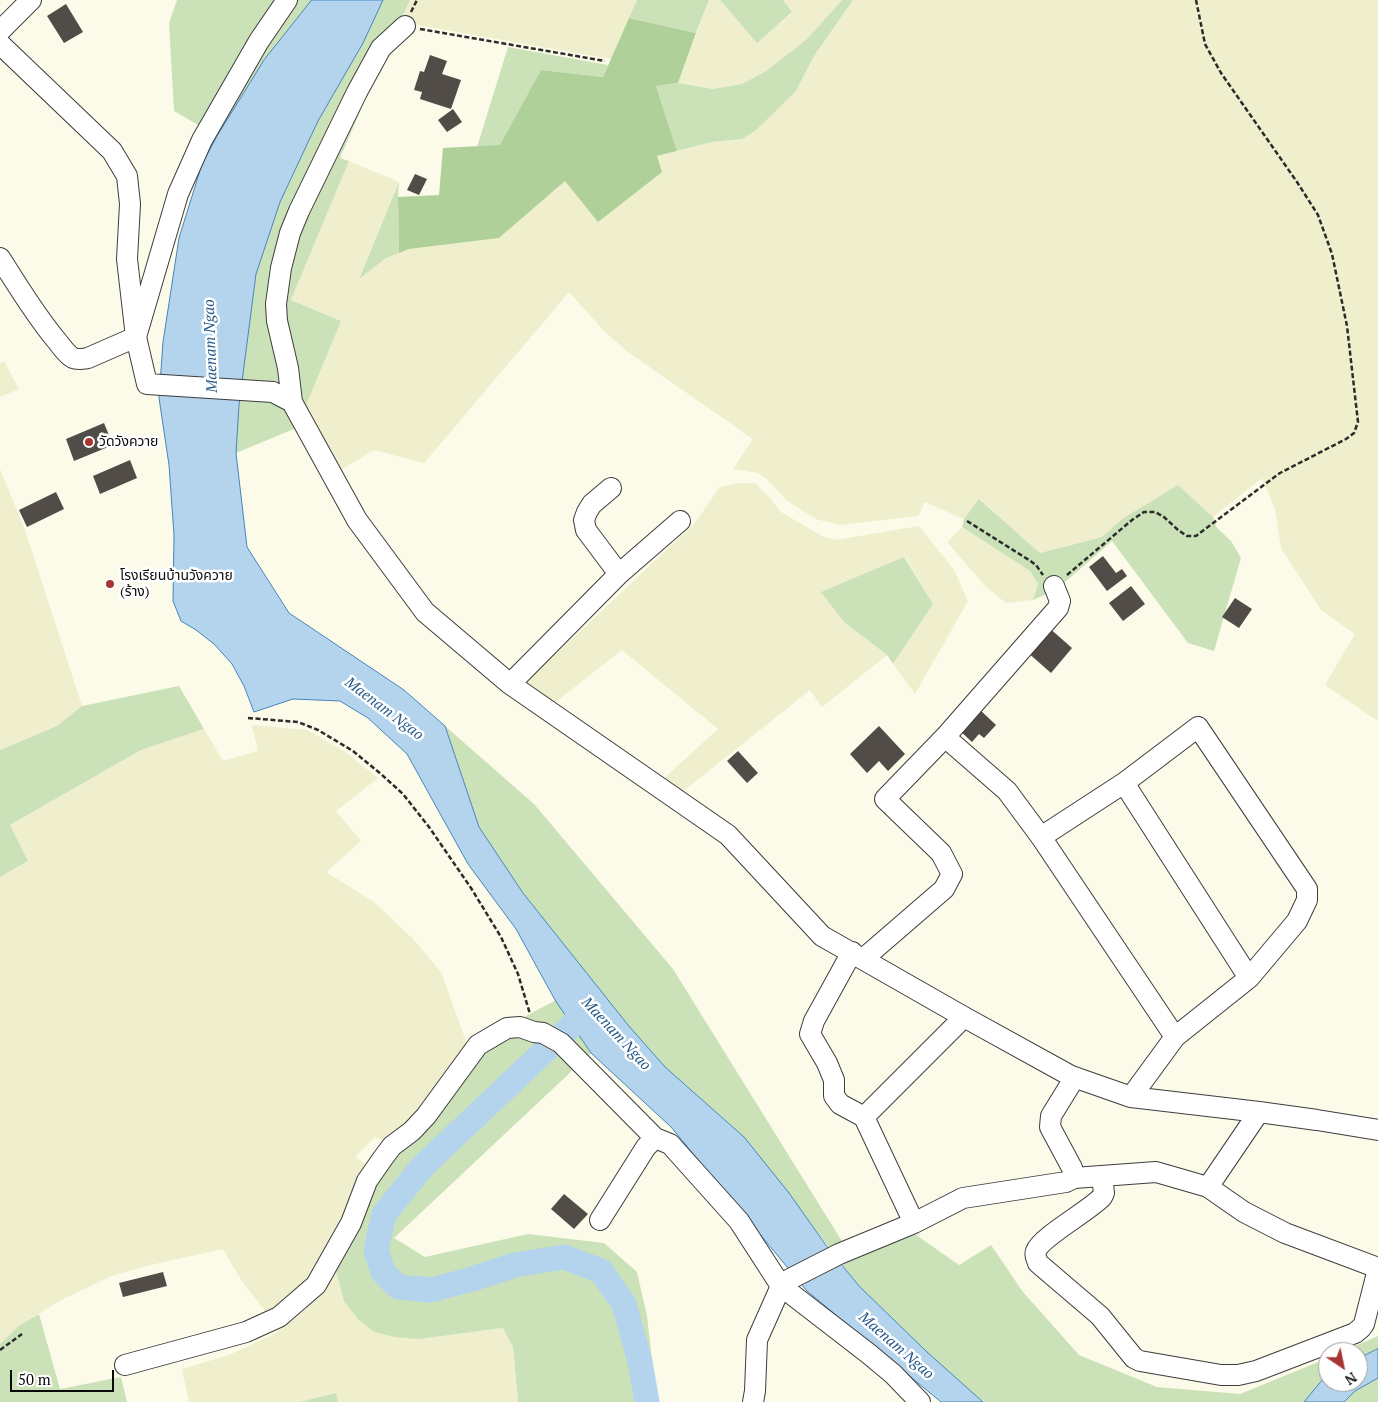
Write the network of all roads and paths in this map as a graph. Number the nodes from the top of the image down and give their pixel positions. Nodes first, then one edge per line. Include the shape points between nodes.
1 (31, 0) edge
2 (287, 0) edge
3 (1196, 0) edge
4 (405, 26) joint
5 (0, 31) edge
6 (0, 44) edge
7 (605, 60) dead end
8 (0, 258) edge
9 (136, 337) junction
10 (292, 402) junction
11 (611, 488) dead end
12 (680, 521) dead end
13 (967, 521) dead end
14 (619, 574) junction
15 (1054, 586) junction
16 (510, 684) junction
17 (248, 718) dead end
18 (945, 737) junction
19 (1124, 782) junction
20 (1040, 837) junction
21 (857, 955) junction
22 (1249, 978) junction
23 (964, 1017) junction
24 (534, 1032) junction
25 (1175, 1037) junction
26 (1075, 1077) junction
27 (1131, 1097) junction
28 (1259, 1112) junction
29 (864, 1117) junction
30 (1378, 1130) edge
31 (655, 1138) junction
32 (1102, 1176) junction
33 (1074, 1178) junction
34 (1208, 1187) junction
35 (600, 1220) dead end
36 (914, 1223) junction
37 (1378, 1269) edge
38 (786, 1282) junction
39 (22, 1334) dead end
40 (0, 1350) edge
41 (125, 1365) dead end
42 (753, 1402) edge
43 (920, 1402) edge

1 - 5 street
2 - 9 street via 259,41 202,140 178,194
3 - 15 path via 1205,44 1221,74 1318,215 1332,254 1347,326 1358,422 1354,433 1346,439 1280,472 1196,536 1187,536 1155,512 1144,512
4 - 7 path
4 - 10 street via 382,48 373,62 290,232 276,304
6 - 9 street via 112,151 127,176 130,204 128,259
8 - 9 street via 67,354 80,360
9 - 10 street via 147,384 273,392
10 - 16 street via 357,520 424,612
11 - 14 street via 592,504 584,520 586,530
12 - 14 street
13 - 15 path via 1029,560
14 - 16 street
15 - 18 street via 1060,601 1058,608
16 - 21 street via 728,835 822,936
17 - 24 path via 298,722 318,730 353,751 403,794 430,827 501,937 518,974
18 - 20 street via 1007,790
18 - 21 street via 885,799 941,853 952,874 944,890
19 - 20 street
19 - 22 street
19 - 22 street via 1198,727 1307,889 1307,900 1297,921
20 - 25 street
21 - 23 street
21 - 29 street via 814,1021 810,1034 834,1080 834,1096 840,1104
22 - 25 street
23 - 26 street
23 - 29 street
24 - 31 street via 561,1043
24 - 41 street via 520,1027 507,1028 478,1044 426,1116 392,1146 367,1181 351,1223 316,1285 279,1316 246,1332
25 - 27 street
26 - 27 street
26 - 33 street via 1051,1116 1050,1127
27 - 28 street
28 - 30 street
28 - 34 street
29 - 36 street
31 - 35 street
31 - 38 street via 670,1144 739,1221
32 - 33 street
32 - 34 street via 1156,1172
32 - 37 street via 1102,1198 1049,1237 1036,1250 1035,1256 1100,1316 1140,1361 1221,1375 1238,1374 1256,1371 1355,1333 1364,1324
33 - 36 street via 1066,1182 963,1198
34 - 37 street via 1244,1212 1285,1233
36 - 38 street via 840,1254
38 - 42 street via 758,1340
38 - 43 street via 893,1374
39 - 40 path

